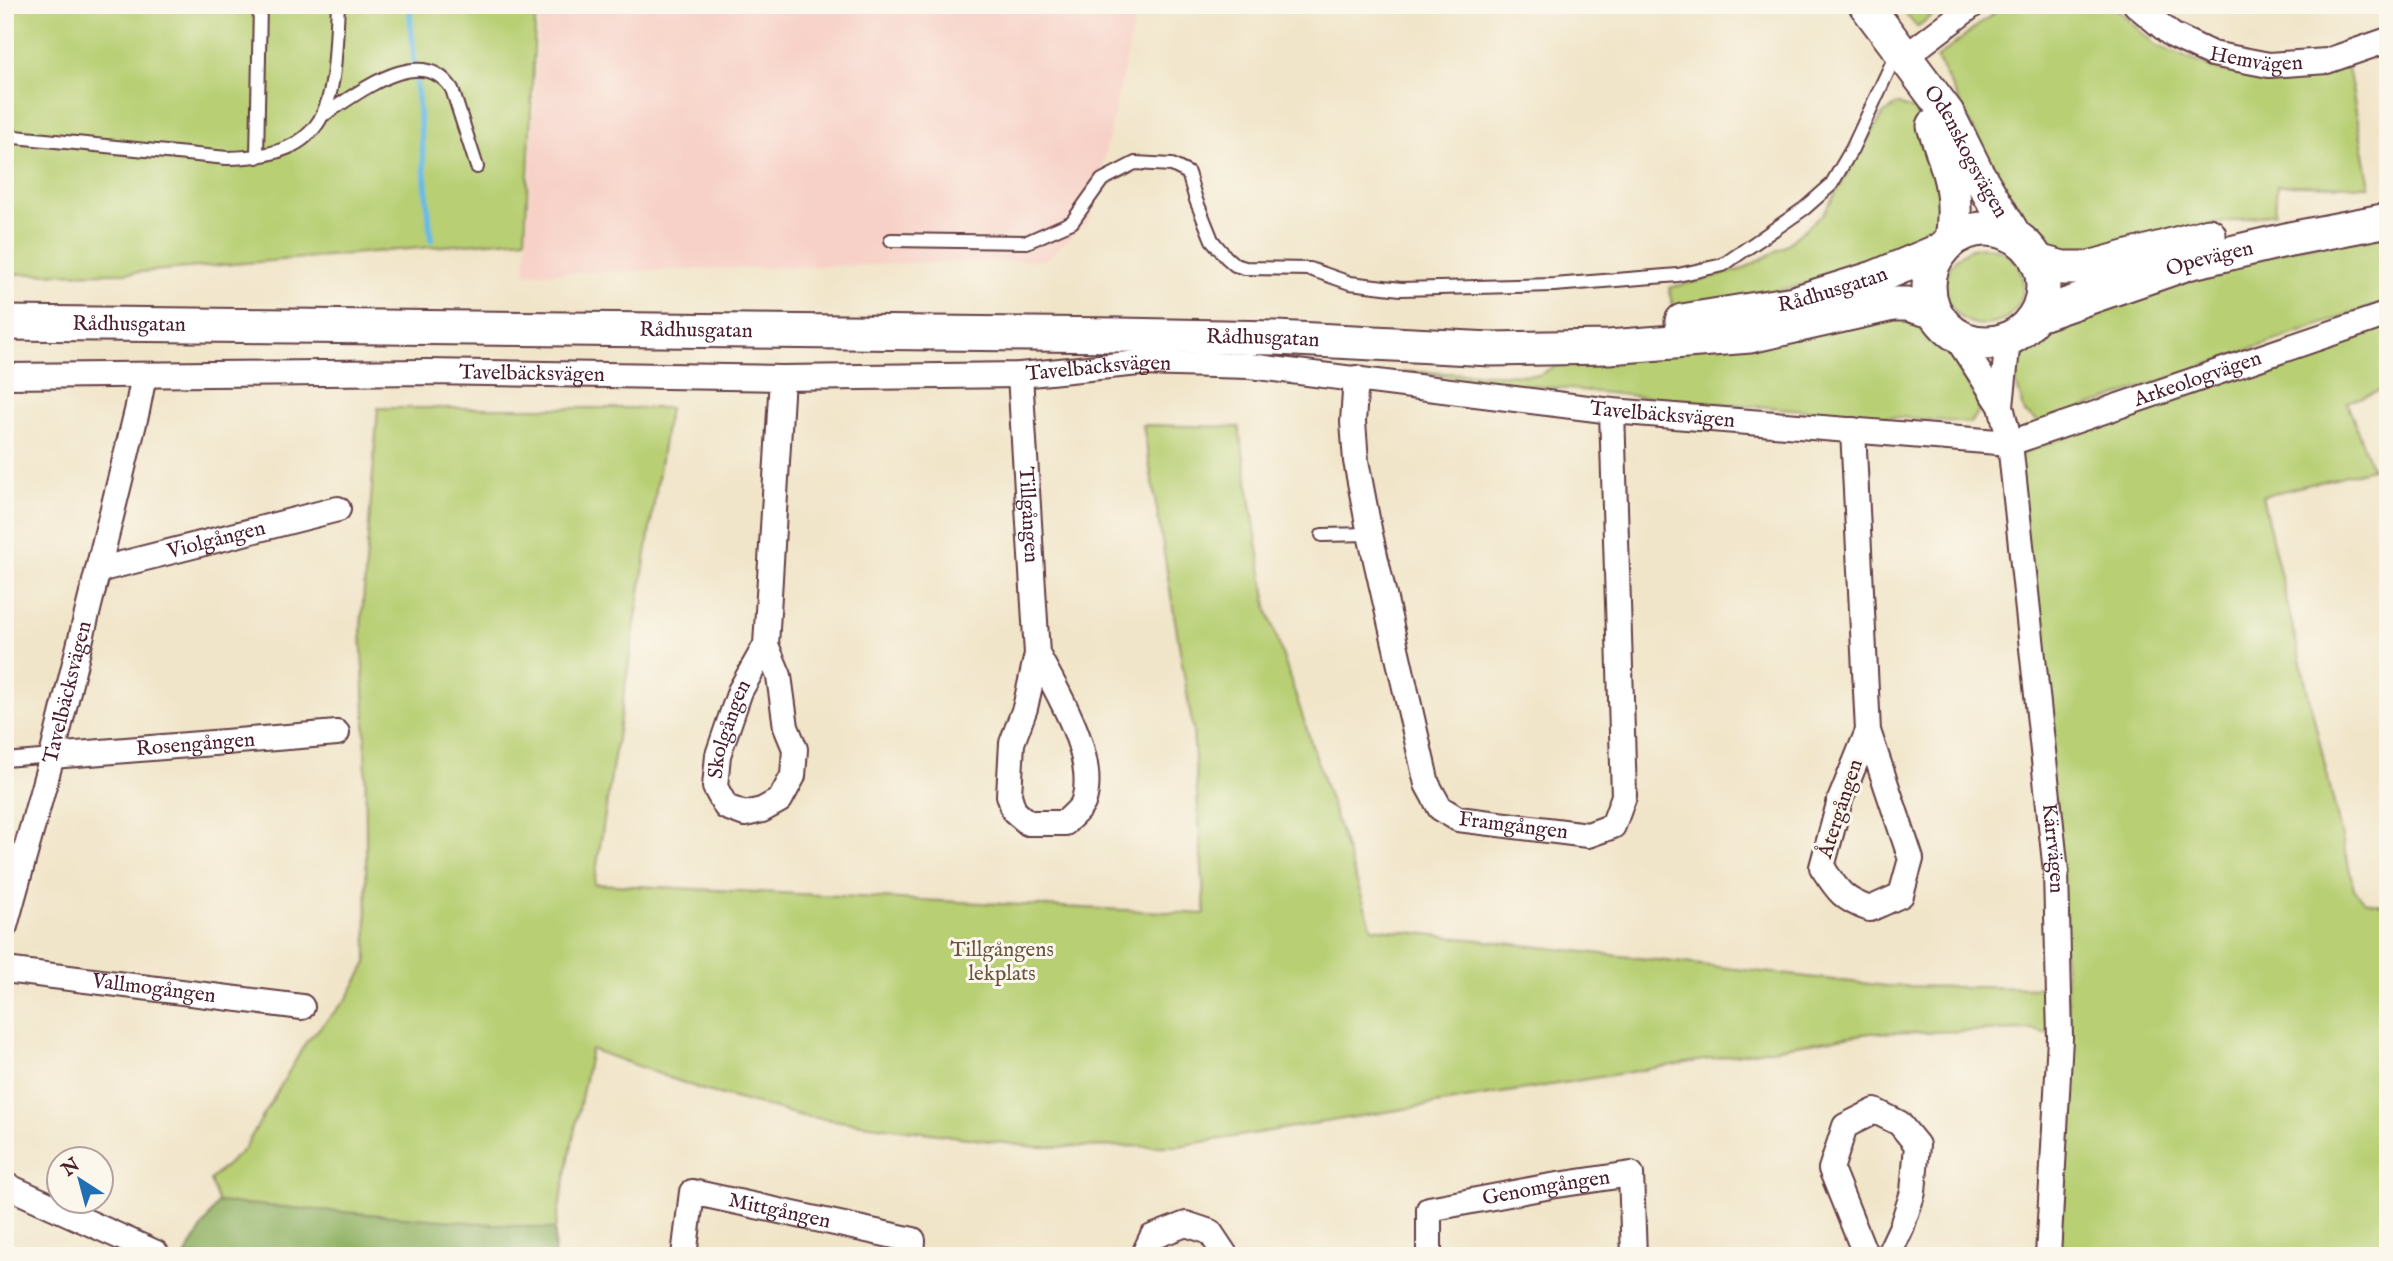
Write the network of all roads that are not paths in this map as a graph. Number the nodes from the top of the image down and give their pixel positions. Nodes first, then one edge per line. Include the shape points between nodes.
1 (260, 5) edge
2 (338, 5) edge
3 (1866, 5) edge
4 (1973, 5) edge
5 (2136, 5) edge
6 (2388, 40) edge
7 (1910, 64) junction
8 (325, 114) junction
9 (5, 136) edge
10 (257, 158) junction
11 (477, 167) dead end
12 (2388, 208) edge
13 (2388, 220) edge
14 (2014, 235) junction
15 (891, 240) dead end
16 (1947, 245) junction
17 (2037, 261) junction
18 (2388, 314) edge
19 (2035, 316) junction
20 (5, 323) edge
21 (1945, 323) junction
22 (2008, 339) junction
23 (1386, 343) junction
24 (144, 375) junction
25 (1020, 375) junction
26 (5, 376) edge
27 (782, 378) junction
28 (1356, 378) junction
29 (2001, 406) junction
30 (1612, 411) junction
31 (1853, 430) junction
32 (2010, 443) junction
33 (338, 509) dead end
34 (1370, 534) junction
35 (1322, 535) dead end
36 (98, 570) junction
37 (766, 645) junction
38 (1037, 654) junction
39 (1868, 731) junction
40 (337, 733) dead end
41 (52, 756) junction
42 (5, 760) edge
43 (5, 926) edge
44 (5, 970) edge
45 (302, 1007) dead end
46 (5, 1185) edge
47 (156, 1253) dead end
48 (684, 1256) edge
49 (912, 1256) edge
50 (1143, 1256) edge
51 (1226, 1256) edge
52 (1429, 1256) edge
53 (1634, 1256) edge
54 (1866, 1256) edge
55 (1888, 1256) edge
56 (2048, 1256) edge

1 - 10 lane
2 - 8 lane via 335,66
3 - 7 main road, Odenskogsvägen
4 - 7 street
5 - 6 street, Hemvägen via 2172,35 2212,54 2269,65 2328,61
7 - 14 main road, Odenskogsvägen via 1947,113
7 - 15 lane via 1891,65 1831,185 1723,265 1678,275 1554,285 1401,289 1350,283 1310,269 1245,268 1235,265 1213,240 1188,173 1155,163 1135,163 1102,180 1072,222 1027,242
7 - 16 main road, Odenskogsvägen via 1952,178 1955,213
8 - 10 lane via 297,142
8 - 11 lane via 397,73 435,72 452,89
9 - 10 lane
12 - 17 main road, Opevägen via 2286,220 2190,239 2089,268
13 - 19 main road, Opevägen via 2188,263
14 - 16 main road via 1980,228
14 - 17 main road
16 - 21 main road via 1929,278 1929,294
16 - 23 main road, Rådhusgatan via 1874,278 1794,303 1667,323
17 - 19 main road via 2044,285
18 - 32 street, Arkeologvägen
19 - 22 main road
20 - 23 main road, Rådhusgatan via 1119,335
21 - 22 main road via 1971,341
21 - 23 main road, Rådhusgatan via 1907,304 1893,304 1750,336 1609,347 1491,349
21 - 29 street
22 - 29 street
24 - 26 street, Tavelbäcksvägen
24 - 27 street, Tavelbäcksvägen via 427,372
24 - 36 street, Tavelbäcksvägen
25 - 27 street, Tavelbäcksvägen
25 - 28 street, Tavelbäcksvägen via 1139,363 1250,366
25 - 38 street, Tillgången
27 - 37 street, Skolgången
28 - 30 street, Tavelbäcksvägen
28 - 34 street, Framgången via 1354,440
29 - 32 street
30 - 31 street, Tavelbäcksvägen
30 - 34 street, Framgången via 1624,796 1613,826 1588,835 1546,831 1458,819 1440,808 1427,784
31 - 32 street, Tavelbäcksvägen
31 - 39 street, Återgången
32 - 56 street, Kärrvägen via 2056,872 2060,1038
33 - 36 street, Violgången
34 - 35 lane
36 - 41 street, Tavelbäcksvägen
37 - 37 street, Skolgången via 740,691 718,755 715,787 726,807 745,814 780,800 793,776 795,749 786,727 779,676
38 - 38 street, Tillgången via 1012,743 1009,795 1014,811 1028,823 1065,823 1083,804 1086,778 1069,714
39 - 39 street, Återgången via 1839,800 1822,867 1840,894 1870,909 1901,895 1911,859
40 - 41 street, Rosengången
41 - 42 lane
41 - 43 street, Tavelbäcksvägen
44 - 45 street, Vallmogången
46 - 47 street
48 - 49 street, Mittgången via 692,1192 913,1240
50 - 51 street via 1153,1237 1186,1224 1210,1232
52 - 53 street, Genomgången via 1429,1209 1631,1174
54 - 55 street via 1830,1169 1845,1126 1875,1111 1899,1123 1917,1145 1913,1192

